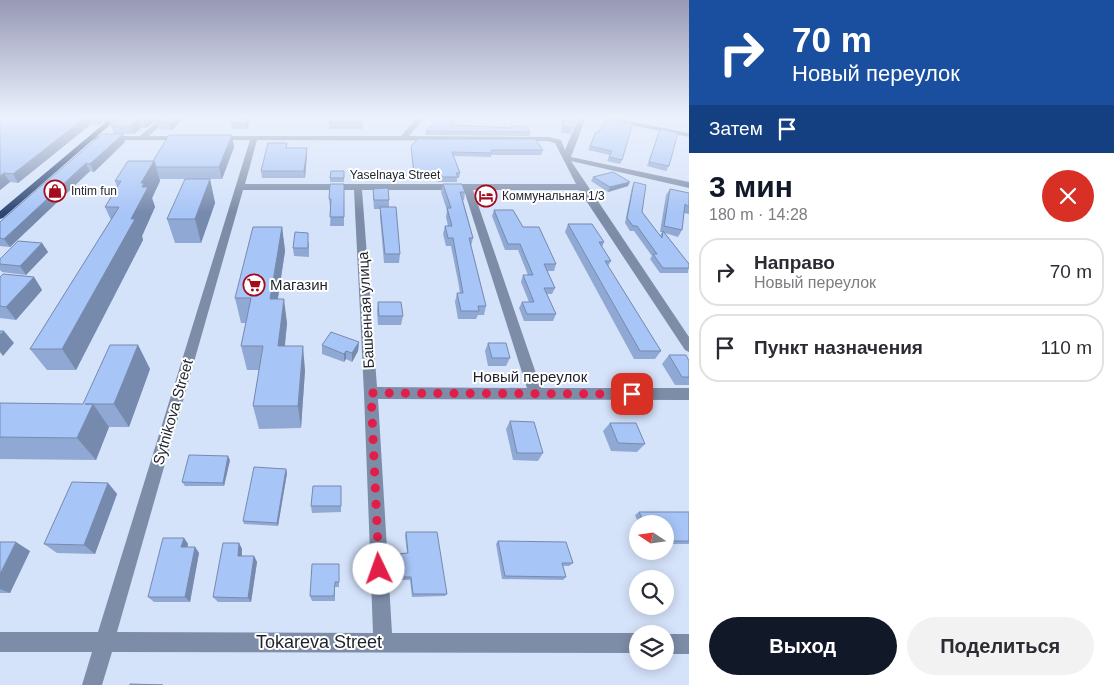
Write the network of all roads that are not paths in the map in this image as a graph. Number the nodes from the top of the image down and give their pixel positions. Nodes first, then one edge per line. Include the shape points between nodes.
1 (79, 149) edge
2 (251, 149) edge
3 (561, 149) edge
4 (570, 149) edge
5 (566, 158) junction
6 (689, 184) edge
7 (239, 187) junction
8 (468, 187) junction
9 (582, 187) junction
10 (358, 188) junction
11 (0, 216) edge
12 (689, 347) edge
13 (371, 393) junction
14 (536, 393) junction
15 (689, 394) edge
16 (105, 641) junction
17 (0, 642) edge
18 (383, 642) junction
19 (629, 643) edge
20 (674, 644) edge
21 (689, 644) edge
22 (92, 685) edge

1 - 11 main road
2 - 7 street, Sytnikova Street
3 - 5 street
4 - 5 street
5 - 6 street
5 - 9 street
7 - 10 street, Yaselnaya Street
7 - 16 street, Sytnikova Street
8 - 9 street, Yaselnaya Street
8 - 10 street, Yaselnaya Street
8 - 14 street
9 - 12 street
10 - 13 street, Башенная улица
13 - 14 street, Новый переулок
13 - 18 street, Башенная улица
14 - 15 street, Новый переулок
16 - 17 street, Tokareva Street
16 - 18 street, Tokareva Street
16 - 22 street, Sytnikova Street
18 - 19 street, Tokareva Street
20 - 21 street

